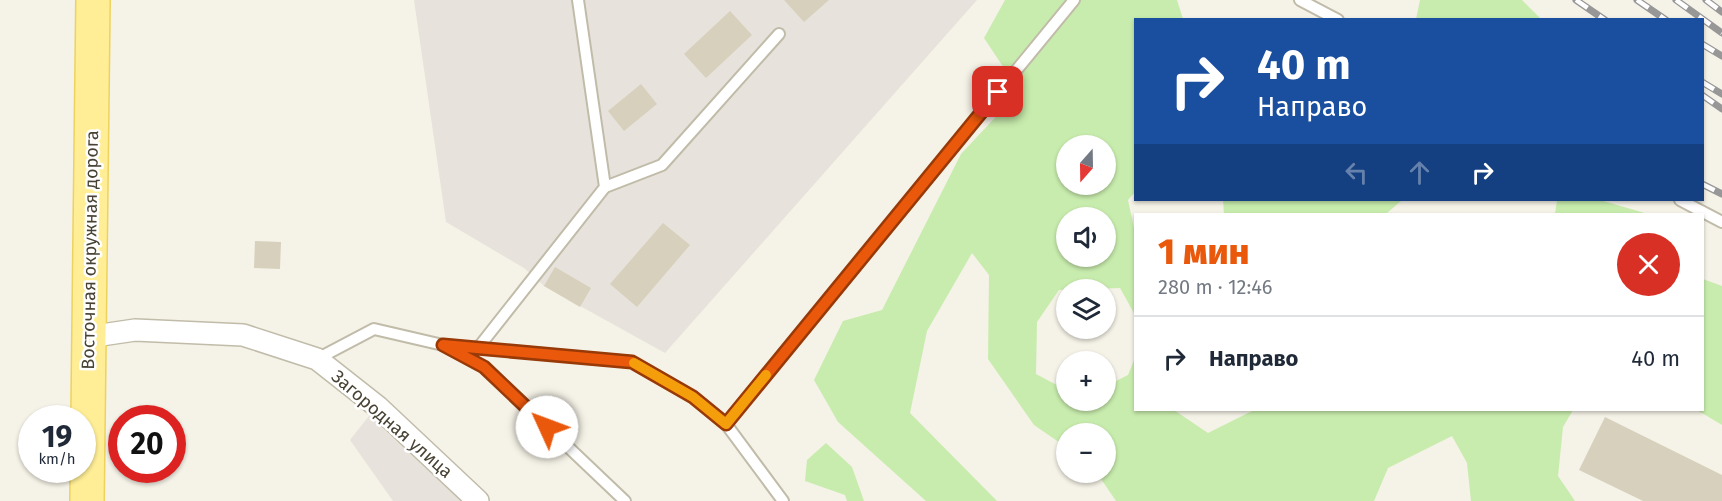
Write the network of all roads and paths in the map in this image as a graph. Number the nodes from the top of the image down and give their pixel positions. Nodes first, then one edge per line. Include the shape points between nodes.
1 (93, 0) edge
2 (578, 0) edge
3 (1074, 0) edge
4 (1300, 0) edge
5 (1334, 18) edge
6 (779, 34) dead end
7 (605, 187) junction
8 (1682, 201) edge
9 (1722, 222) edge
10 (88, 337) junction
11 (443, 345) junction
12 (478, 348) junction
13 (316, 360) junction
14 (726, 424) junction
15 (87, 501) edge
16 (478, 501) edge
17 (625, 501) edge
18 (783, 501) edge

1 - 10 main road, Восточная окружная дорога
2 - 7 lane
3 - 14 lane
4 - 5 lane
6 - 7 lane via 662,165
7 - 12 lane
8 - 9 lane
10 - 13 street, Загородная улица via 135,330 243,335
10 - 15 main road, Восточная окружная дорога
11 - 12 lane
11 - 13 lane via 374,329
11 - 17 lane via 484,367
12 - 14 lane via 632,362 693,397
13 - 16 street, Загородная улица via 378,407
14 - 18 lane

